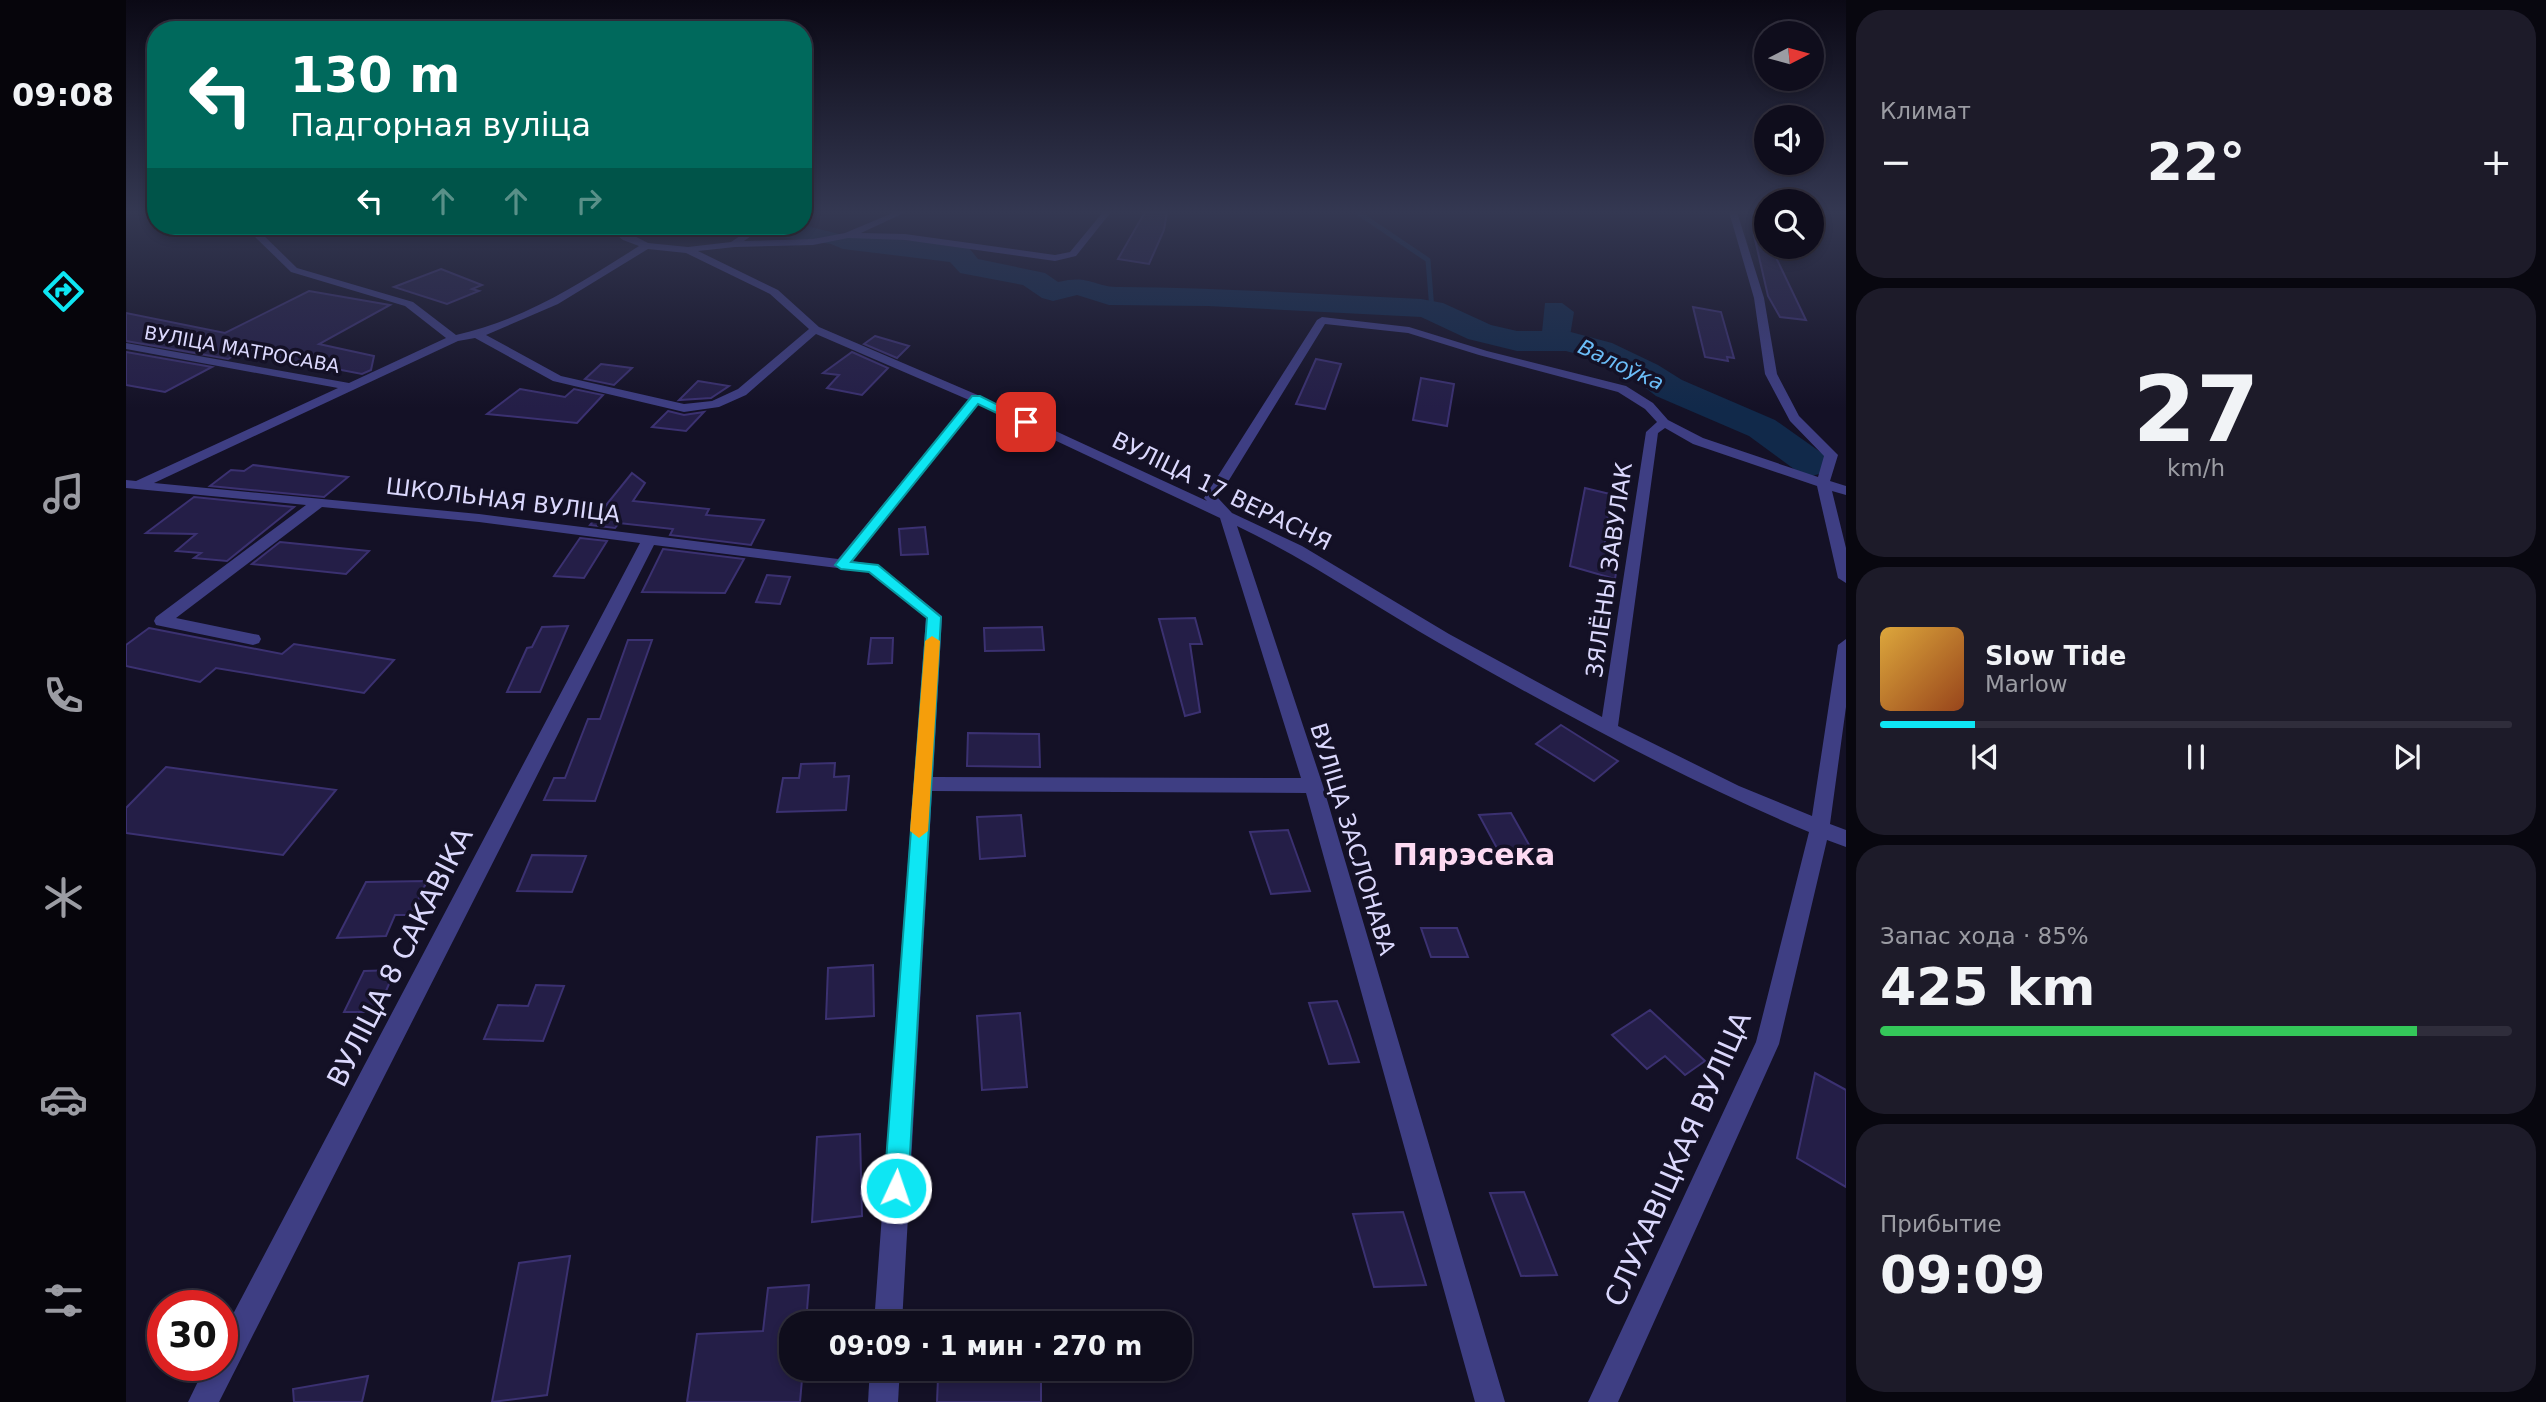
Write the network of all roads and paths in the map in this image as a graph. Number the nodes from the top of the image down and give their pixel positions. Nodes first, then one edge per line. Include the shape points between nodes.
1 (319, 277) edge
2 (597, 277) edge
3 (744, 277) edge
4 (1753, 277) edge
5 (815, 329) junction
6 (478, 335) junction
7 (453, 339) junction
8 (126, 345) edge
9 (352, 387) junction
10 (976, 399) junction
11 (1664, 423) junction
12 (1831, 455) junction
13 (1846, 459) edge
14 (1822, 483) junction
15 (132, 485) edge
16 (1846, 492) edge
17 (318, 503) junction
18 (1226, 516) junction
19 (649, 540) junction
20 (841, 565) junction
21 (1846, 578) edge
22 (253, 639) dead end
23 (1846, 645) edge
24 (1608, 729) junction
25 (922, 785) junction
26 (1313, 786) junction
27 (1820, 827) junction
28 (1846, 839) edge
29 (889, 1311) edge
30 (884, 1381) edge
31 (204, 1402) edge
32 (883, 1402) edge
33 (1490, 1402) edge
34 (1603, 1402) edge

1 - 7 street via 410,304
2 - 6 street via 569,295
3 - 5 street, ВУЛІЦА 17 ВЕРАСНЯ via 774,292
4 - 12 street via 1771,374 1794,418
5 - 6 street via 743,392 715,404 684,408 557,379
5 - 10 street, ВУЛІЦА 17 ВЕРАСНЯ
6 - 7 street
7 - 9 street
8 - 9 street, ВУЛІЦА МАТРОСАВА
9 - 15 street
10 - 18 street, ВУЛІЦА 17 ВЕРАСНЯ
10 - 20 street
11 - 14 street via 1698,440
11 - 18 street, ВУЛІЦА ЗАСЛОНАВА via 1622,389 1409,330 1322,320 1211,498
11 - 24 street, ЗЯЛЁНЫ ЗАВУЛАК via 1651,432
12 - 13 street
12 - 14 street
14 - 16 street
14 - 21 street
15 - 17 street, ШКОЛЬНАЯ ВУЛІЦА
17 - 19 street, ШКОЛЬНАЯ ВУЛІЦА
17 - 22 street via 162,621
18 - 24 street, ВУЛІЦА 17 ВЕРАСНЯ via 1297,549 1443,638
18 - 26 street, ВУЛІЦА ЗАСЛОНАВА
19 - 20 street, ШКОЛЬНАЯ ВУЛІЦА
19 - 31 street, ВУЛІЦА 8 САКАВІКА
20 - 25 street, ШКОЛЬНАЯ ВУЛІЦА via 873,568 934,617
23 - 27 street, СЛУХАВІЦКАЯ ВУЛІЦА
24 - 27 street, ВУЛІЦА 17 ВЕРАСНЯ via 1732,791
25 - 26 street
25 - 29 street
26 - 33 street, ВУЛІЦА ЗАСЛОНАВА
27 - 28 street, ВУЛІЦА 17 ВЕРАСНЯ
27 - 34 street, СЛУХАВІЦКАЯ ВУЛІЦА via 1767,1044
30 - 32 street

